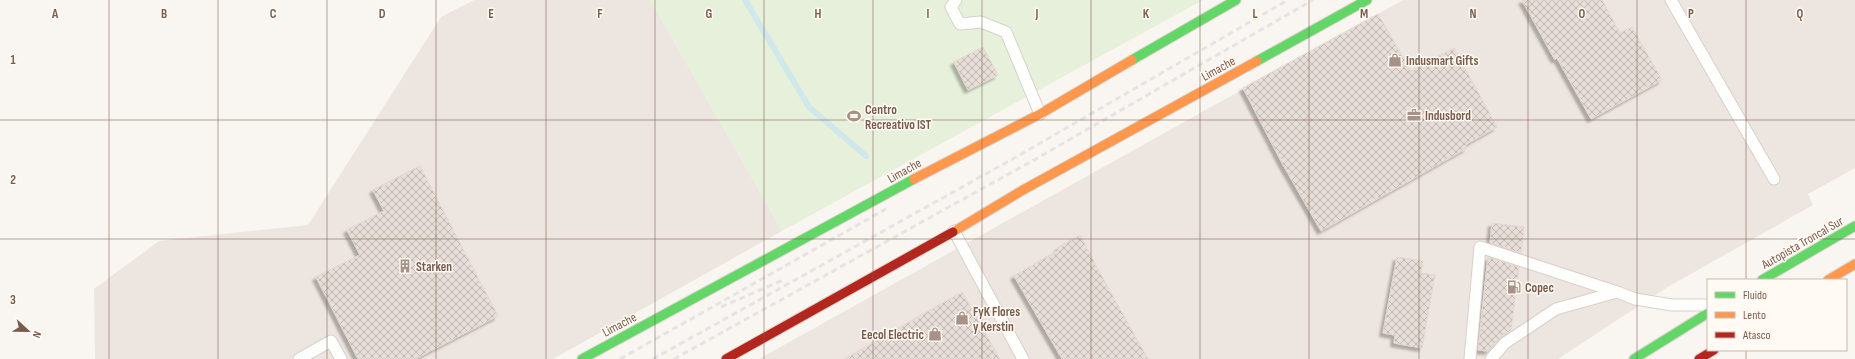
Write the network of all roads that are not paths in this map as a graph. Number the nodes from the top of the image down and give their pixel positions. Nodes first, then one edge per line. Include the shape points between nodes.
1 (956, 0) edge
2 (1236, 0) edge
3 (1367, 0) edge
4 (1671, 0) edge
5 (1040, 114) junction
6 (1774, 179) dead end
7 (1855, 226) edge
8 (954, 231) junction
9 (1855, 264) edge
10 (1764, 279) edge
11 (1830, 279) edge
12 (1617, 292) junction
13 (1707, 304) edge
14 (1707, 313) edge
15 (747, 348) junction
16 (1712, 351) edge
17 (299, 359) edge
18 (341, 359) edge
19 (582, 359) edge
20 (726, 359) edge
21 (753, 359) edge
22 (1023, 359) edge
23 (1470, 359) edge
24 (1491, 359) edge
25 (1634, 359) edge
26 (1699, 359) edge

1 - 5 lane via 951,7 960,24 980,22 1006,32
2 - 5 main road, Limache
3 - 8 main road, Limache via 1023,190
4 - 6 lane
5 - 19 main road, Limache
7 - 10 main road, Autopista Troncal Sur
8 - 15 main road, Limache
8 - 22 lane
9 - 11 main road
12 - 13 lane via 1635,299 1672,305
12 - 23 lane via 1480,248
12 - 24 lane via 1556,309 1505,343
14 - 25 main road
15 - 20 main road, Limache
15 - 21 lane
16 - 26 main road
17 - 18 lane via 331,341

